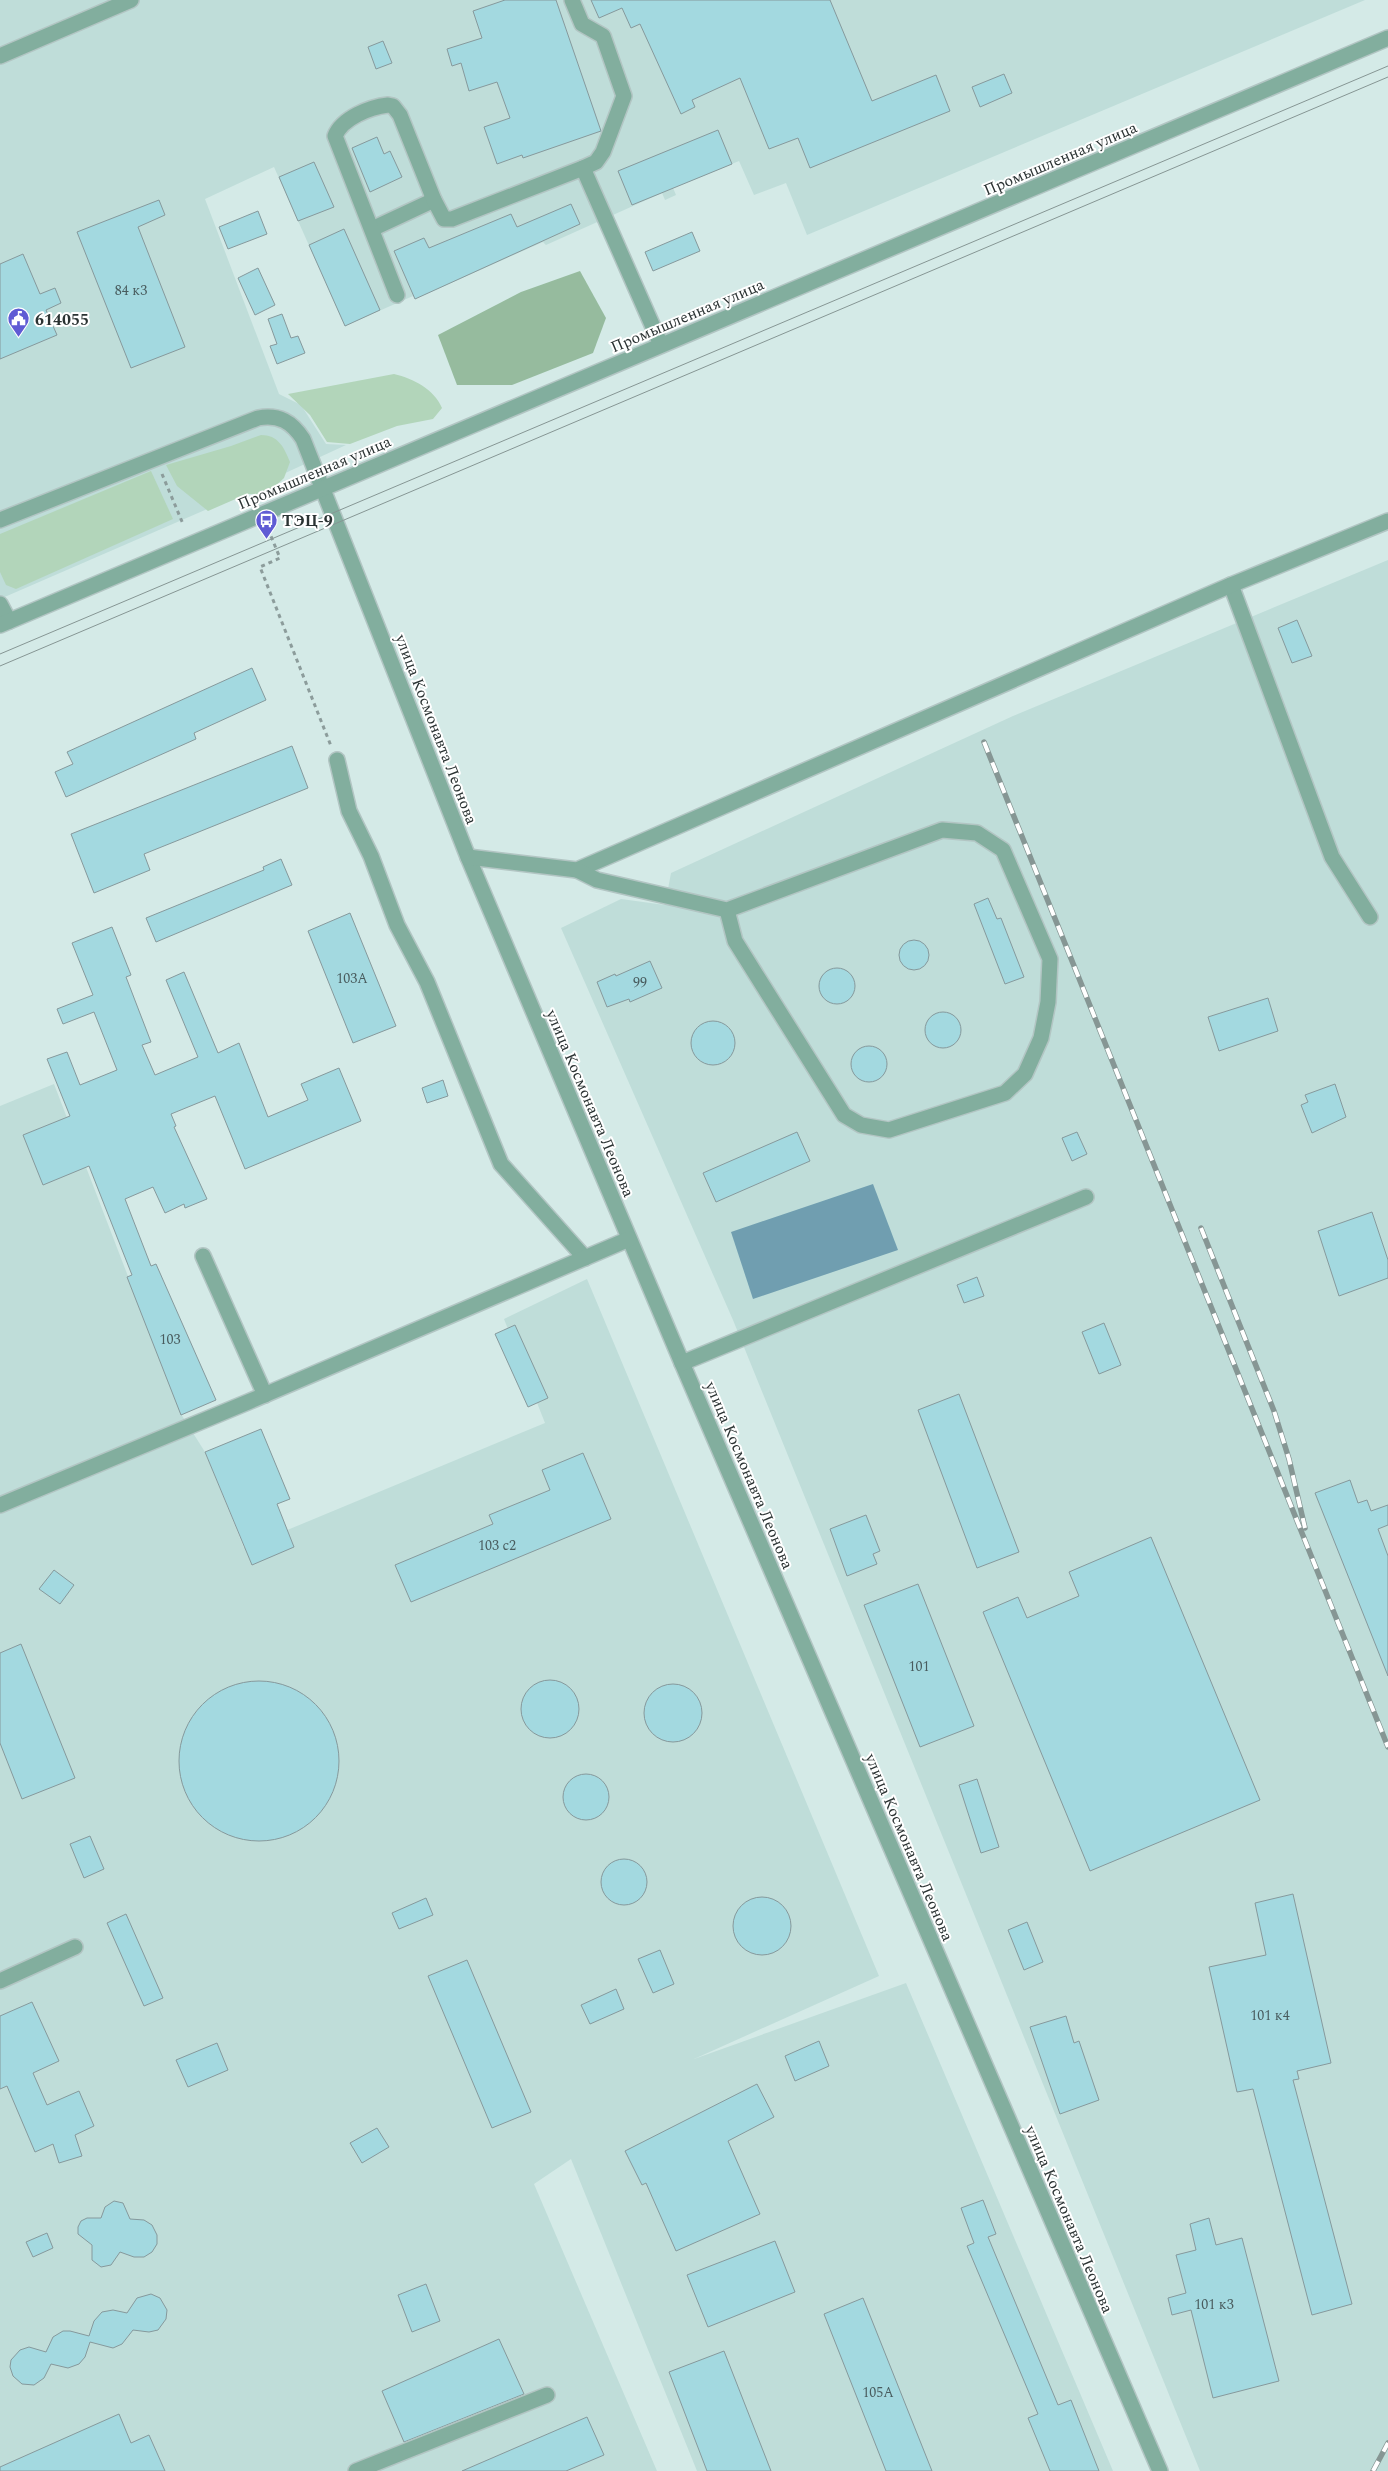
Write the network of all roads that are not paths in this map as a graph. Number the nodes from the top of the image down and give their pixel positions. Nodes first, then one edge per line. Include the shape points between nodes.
1 (131, 0) edge
2 (572, 0) edge
3 (1388, 38) edge
4 (0, 56) edge
5 (583, 168) junction
6 (434, 200) junction
7 (372, 229) junction
8 (397, 294) dead end
9 (661, 345) junction
10 (323, 487) junction
11 (0, 520) edge
12 (1388, 521) edge
13 (1231, 586) junction
14 (0, 604) edge
15 (4, 623) edge
16 (337, 760) road end
17 (468, 857) junction
18 (577, 870) junction
19 (727, 910) junction
20 (1370, 917) dead end
21 (1086, 1197) dead end
22 (630, 1239) junction
23 (203, 1256) dead end
24 (585, 1258) junction
25 (682, 1363) junction
26 (265, 1395) junction
27 (0, 1505) edge
28 (75, 1947) dead end
29 (0, 1981) edge
30 (547, 2395) dead end
31 (356, 2471) edge
32 (1160, 2471) edge

1 - 4 street
2 - 5 street via 582,24 603,36 624,96 603,152 596,162
3 - 9 street, Промышленная улица
5 - 6 street via 452,219 440,216
5 - 9 street
6 - 7 street
6 - 7 street via 393,106 382,106 348,120 337,130 336,142
7 - 8 street
9 - 10 street, Промышленная улица
10 - 11 street, улица Космонавта Леонова via 299,432 284,419 258,418
10 - 15 street, Промышленная улица
10 - 17 street, улица Космонавта Леонова
12 - 13 street
13 - 18 street
13 - 20 street via 1332,857
14 - 15 street
16 - 24 street via 348,811 371,856 397,925 426,982 501,1164
17 - 18 street
17 - 22 street, улица Космонавта Леонова
18 - 19 street via 597,880
19 - 19 street via 735,941 844,1115 860,1125 889,1130 1005,1093 1025,1074 1041,1038 1048,1002 1050,959 1003,850 977,833 942,830
21 - 25 street
22 - 24 street
22 - 25 street, улица Космонавта Леонова
23 - 26 street
24 - 26 street
25 - 32 street, улица Космонавта Леонова
26 - 27 street
28 - 29 street
30 - 31 street

